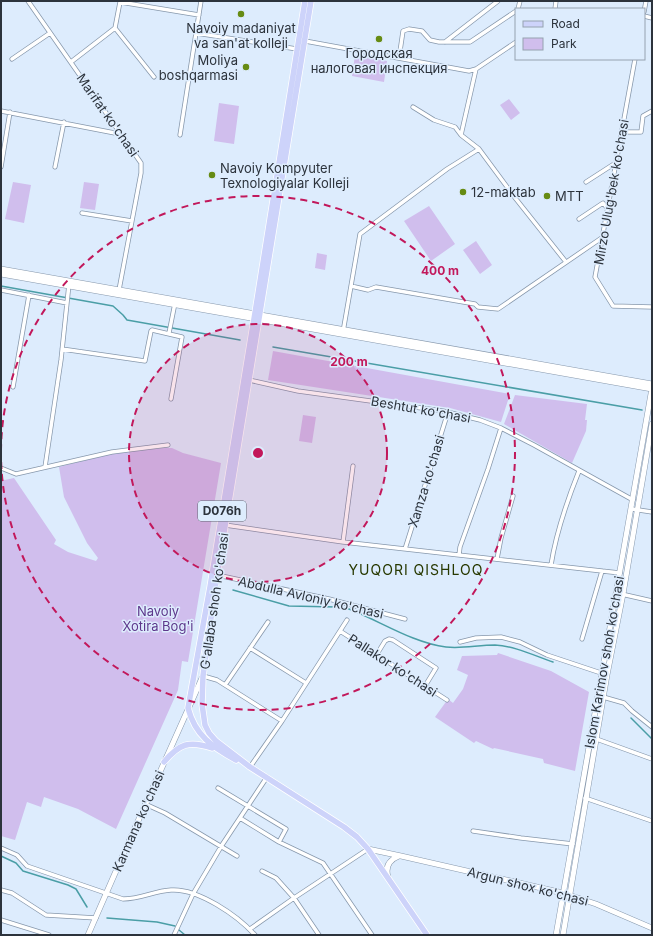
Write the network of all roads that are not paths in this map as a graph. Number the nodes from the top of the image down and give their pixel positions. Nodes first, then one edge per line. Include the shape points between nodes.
1 (28, 1) edge
2 (201, 1) edge
3 (305, 1) edge
4 (311, 1) edge
5 (498, 1) edge
6 (120, 2) edge
7 (515, 11) edge
8 (199, 15) junction
9 (115, 28) junction
10 (50, 33) junction
11 (196, 33) junction
12 (305, 41) junction
13 (445, 42) junction
14 (515, 43) edge
15 (297, 49) junction
16 (399, 58) junction
17 (12, 59) dead end
18 (635, 60) edge
19 (70, 62) junction
20 (476, 69) junction
21 (154, 77) dead end
22 (413, 107) dead end
23 (652, 110) edge
24 (1, 111) edge
25 (10, 112) junction
26 (64, 122) junction
27 (622, 132) junction
28 (120, 134) junction
29 (180, 135) dead end
30 (461, 135) junction
31 (479, 149) junction
32 (617, 162) junction
33 (1, 167) edge
34 (55, 167) dead end
35 (586, 182) dead end
36 (608, 209) junction
37 (82, 212) dead end
38 (579, 219) dead end
39 (132, 221) junction
40 (603, 237) junction
41 (566, 262) junction
42 (1, 269) edge
43 (1, 274) edge
44 (69, 284) junction
45 (351, 286) junction
46 (1, 290) edge
47 (119, 290) junction
48 (29, 295) junction
49 (175, 302) junction
50 (67, 303) junction
51 (652, 307) edge
52 (257, 317) junction
53 (343, 332) junction
54 (169, 333) junction
55 (62, 349) junction
56 (249, 380) junction
57 (652, 384) edge
58 (13, 387) dead end
59 (652, 389) edge
60 (171, 399) dead end
61 (448, 412) junction
62 (652, 424) edge
63 (500, 428) junction
64 (168, 445) dead end
65 (353, 466) dead end
66 (45, 467) junction
67 (1, 468) edge
68 (579, 471) junction
69 (513, 496) dead end
70 (633, 500) junction
71 (634, 510) junction
72 (652, 512) edge
73 (225, 525) junction
74 (343, 542) junction
75 (405, 549) junction
76 (459, 555) junction
77 (497, 559) junction
78 (551, 565) junction
79 (602, 571) junction
80 (620, 573) junction
81 (217, 575) junction
82 (617, 593) junction
83 (623, 594) junction
84 (652, 601) edge
85 (347, 620) dead end
86 (405, 620) dead end
87 (268, 622) dead end
88 (340, 631) junction
89 (582, 639) dead end
90 (460, 642) dead end
91 (250, 648) junction
92 (377, 654) junction
93 (601, 674) junction
94 (607, 675) junction
95 (203, 676) junction
96 (306, 684) junction
97 (225, 685) junction
98 (425, 686) junction
99 (598, 696) junction
100 (603, 697) junction
101 (447, 700) dead end
102 (188, 708) junction
103 (282, 721) junction
104 (652, 727) edge
105 (590, 737) junction
106 (597, 738) junction
107 (219, 751) junction
108 (652, 759) edge
109 (164, 762) junction
110 (250, 767) junction
111 (266, 777) junction
112 (218, 788) dead end
113 (580, 797) junction
114 (587, 798) junction
115 (145, 804) junction
116 (248, 806) junction
117 (240, 818) junction
118 (652, 822) edge
119 (473, 831) dead end
120 (279, 842) junction
121 (573, 844) junction
122 (221, 847) junction
123 (1, 848) edge
124 (368, 849) junction
125 (237, 856) dead end
126 (401, 856) junction
127 (262, 871) dead end
128 (331, 873) junction
129 (388, 878) junction
130 (1, 890) edge
131 (563, 893) junction
132 (106, 894) junction
133 (193, 894) junction
134 (570, 895) junction
135 (294, 898) junction
136 (96, 918) junction
137 (1, 920) edge
138 (652, 928) edge
139 (250, 929) junction
140 (49, 935) edge
141 (88, 935) edge
142 (174, 935) edge
143 (255, 935) edge
144 (319, 935) edge
145 (372, 935) edge
146 (427, 935) edge
147 (556, 935) edge
148 (563, 935) edge

1 - 10 street, Marifat ko'chasi
2 - 8 street
3 - 15 main road, G'allaba shoh ko'chasi
4 - 12 main road
5 - 13 street
6 - 8 street
6 - 9 street
7 - 13 street via 470,42
8 - 11 street
9 - 19 street
9 - 21 street
10 - 17 street
10 - 19 street, Marifat ko'chasi
11 - 15 street
11 - 29 street
12 - 16 street
12 - 52 main road
13 - 16 street via 430,40 422,31 403,31
14 - 20 street
15 - 52 main road, G'allaba shoh ko'chasi via 257,296
16 - 20 street via 469,71
18 - 27 street, Mirzo Ulug'bek ko'chasi
19 - 28 street, Marifat ko'chasi
20 - 30 street
22 - 30 street via 434,120 455,127
23 - 27 street via 643,116 641,132
24 - 25 street
25 - 26 street
25 - 33 street
26 - 28 street
26 - 34 street
27 - 32 street, Mirzo Ulug'bek ko'chasi
28 - 39 street, Marifat ko'chasi via 141,162
30 - 31 street
31 - 41 street
31 - 45 street via 447,169 360,234
32 - 35 street
32 - 36 street, Mirzo Ulug'bek ko'chasi
36 - 38 street via 603,202
36 - 40 street, Mirzo Ulug'bek ko'chasi
37 - 39 street
39 - 47 street, Marifat ko'chasi
40 - 41 street
40 - 51 street, Mirzo Ulug'bek ko'chasi via 595,276 613,306
41 - 45 street via 498,309 478,308 474,304 376,287 368,290
42 - 44 main road
43 - 44 main road
44 - 47 main road
44 - 49 main road
44 - 50 street
45 - 53 street
46 - 48 street
47 - 49 main road
48 - 50 street
48 - 58 street
49 - 52 main road
49 - 54 street
50 - 55 street
52 - 53 main road
52 - 56 main road, G'allaba shoh ko'chasi / D076h
52 - 102 main road, G'allaba shoh ko'chasi / D076h
53 - 57 main road
53 - 59 main road
54 - 55 street via 151,331 145,361
54 - 60 street via 182,337
55 - 66 street
56 - 61 street, Beshtut ko'chasi via 298,391
56 - 73 main road, G'allaba shoh ko'chasi / D076h
59 - 70 main road, Islom Karimov shoh ko'chasi
61 - 63 street, Beshtut ko'chasi
61 - 75 street, Xamza ko'chasi
62 - 71 main road, Islom Karimov shoh ko'chasi
63 - 68 street, Beshtut ko'chasi
63 - 76 street
64 - 66 street via 112,452
65 - 74 street
66 - 67 street via 16,474
68 - 70 street, Beshtut ko'chasi
68 - 78 street via 562,519
69 - 77 street
70 - 71 main road, Islom Karimov shoh ko'chasi
71 - 72 street
71 - 80 main road, Islom Karimov shoh ko'chasi
71 - 83 main road, Islom Karimov shoh ko'chasi
73 - 74 street
73 - 81 main road, G'allaba shoh ko'chasi / D076h
74 - 75 street
75 - 76 street
76 - 77 street
77 - 78 street
78 - 79 street
79 - 80 street
79 - 89 street
80 - 82 main road, Islom Karimov shoh ko'chasi
81 - 86 street, Abdulla Avloniy ko'chasi via 329,598
81 - 95 main road, G'allaba shoh ko'chasi / D076h
82 - 83 street
82 - 93 main road, Islom Karimov shoh ko'chasi
83 - 84 street
83 - 94 main road, Islom Karimov shoh ko'chasi
85 - 88 street
87 - 91 street
88 - 92 street, Pallakor ko'chasi
88 - 96 street
90 - 93 street via 476,638 501,637
91 - 96 street
91 - 97 street
92 - 98 street, Pallakor ko'chasi
92 - 98 street via 389,639 436,668
93 - 94 street
93 - 99 main road, Islom Karimov shoh ko'chasi
94 - 100 main road, Islom Karimov shoh ko'chasi
95 - 97 street via 212,677
95 - 102 main road, G'allaba shoh ko'chasi / D076h
95 - 110 main road via 203,713 207,729 216,741
96 - 103 street
97 - 103 street
98 - 101 street, Pallakor ko'chasi
99 - 100 street
99 - 105 main road, Islom Karimov shoh ko'chasi
100 - 104 street via 624,703
100 - 106 main road, Islom Karimov shoh ko'chasi
102 - 107 main road via 197,729 208,743
102 - 109 main road, Karmana ko'chasi / D076h
103 - 110 street
105 - 106 street
105 - 113 main road, Islom Karimov shoh ko'chasi
106 - 108 street
106 - 114 main road, Islom Karimov shoh ko'chasi
107 - 109 main road via 190,743 176,750
107 - 110 main road
109 - 115 main road, Karmana ko'chasi / D076h
110 - 111 main road
111 - 116 street
111 - 124 main road via 344,827
112 - 116 street
113 - 114 street
113 - 121 main road, Islom Karimov shoh ko'chasi
114 - 118 street
114 - 134 main road, Islom Karimov shoh ko'chasi
115 - 122 street via 165,813
115 - 132 main road, Karmana ko'chasi / D076h
116 - 117 street
116 - 120 street via 286,829
117 - 120 street
117 - 122 street
119 - 121 street
120 - 128 street via 323,863
121 - 131 main road, Islom Karimov shoh ko'chasi
122 - 125 street
122 - 133 street
123 - 132 street via 17,855 27,866
124 - 126 main road, Argun shox ko'chasi
124 - 128 street
124 - 129 main road
126 - 129 main road via 394,858 386,868
126 - 131 main road, Argun shox ko'chasi
127 - 135 street via 276,878
128 - 135 street
128 - 145 street
129 - 146 main road
130 - 136 street via 12,893 46,915
131 - 134 main road, Argun shox ko'chasi
131 - 147 main road, Islom Karimov shoh ko'chasi
132 - 133 street via 123,899 134,899 170,890
132 - 136 main road, Karmana ko'chasi / D076h
133 - 139 street via 219,905
133 - 142 street
134 - 138 main road, Argun shox ko'chasi
134 - 148 main road, Islom Karimov shoh ko'chasi
135 - 139 street
135 - 144 street
136 - 141 main road, Karmana ko'chasi / D076h
137 - 140 street
139 - 143 street

